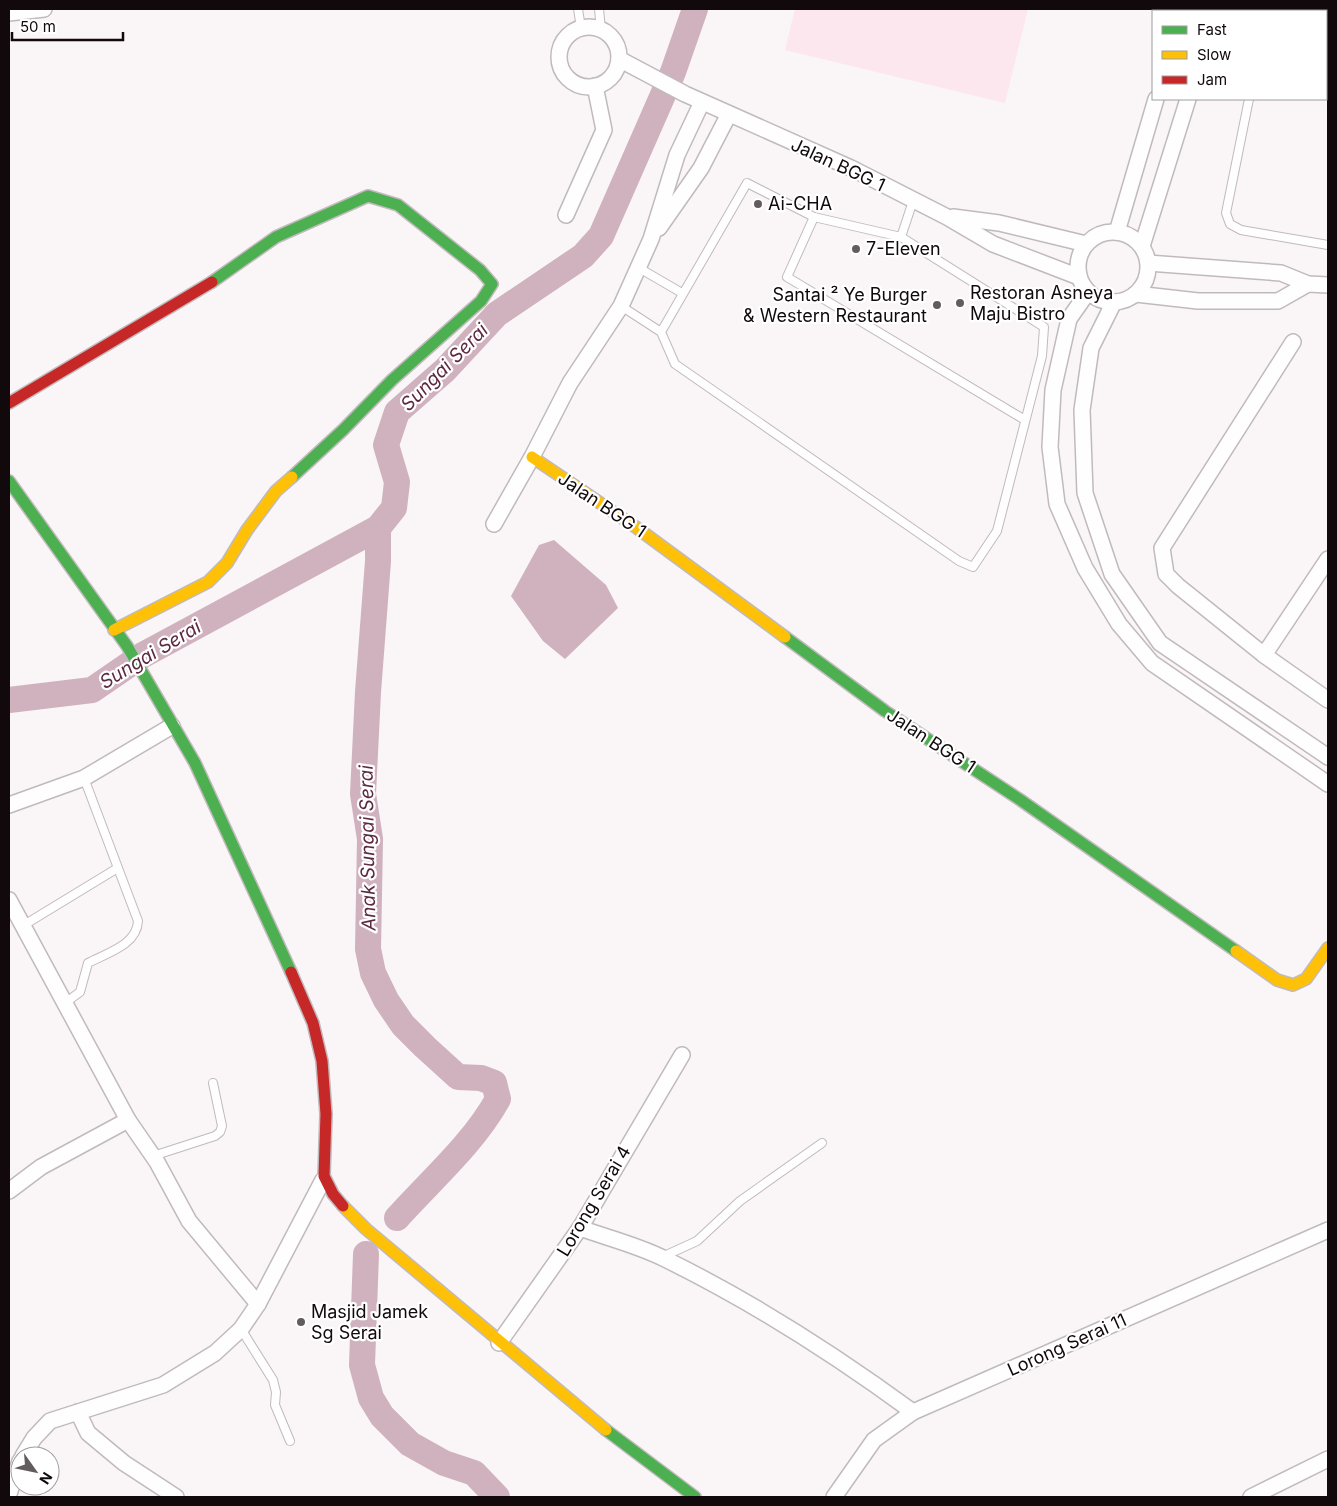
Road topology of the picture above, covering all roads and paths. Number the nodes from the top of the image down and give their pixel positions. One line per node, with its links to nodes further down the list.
1 (44, 9): 4 (street)
2 (578, 9): 5 (lane)
3 (599, 9): 6 (lane)
4 (9, 12)
5 (581, 28): 6 (street); 8 (street)
6 (601, 30): 7 (street)
7 (620, 58): 8 (street); 12 (street, Jalan BGG 1)
8 (595, 86): 15 (street)
9 (1156, 100): 18 (street)
10 (1188, 100): 23 (street)
11 (1249, 100): 22 (lane)
12 (702, 102): 13 (street, Jalan BGG 1); 20 (street)
13 (729, 114): 14 (street, Jalan BGG 1); 20 (street)
14 (913, 201): 17 (street, Jalan BGG 1); 19 (lane)
15 (566, 216)
16 (814, 217): 19 (lane); 30 (lane); 37 (lane)
17 (947, 217): 21 (street, Jalan BGG 1); 26 (street, Jalan BGG 1)
18 (1117, 232): 21 (street); 23 (street)
19 (901, 237): 37 (lane)
20 (651, 239): 25 (street)
21 (1086, 244): 26 (street)
22 (1328, 244)
23 (1142, 246): 24 (street)
24 (1148, 262): 27 (street); 31 (street)
25 (639, 268): 30 (lane); 33 (street)
26 (1079, 277): 29 (street)
27 (1308, 284): 28 (street); 31 (street)
28 (1328, 285)
29 (1088, 292): 32 (street); 48 (street)
30 (682, 293): 34 (lane)
31 (1136, 294): 32 (street)
32 (1114, 302): 46 (street)
33 (621, 306): 34 (lane); 38 (street)
34 (661, 332): 37 (lane)
35 (1293, 342): 43 (street)
36 (9, 402): 42 (street)
37 (1025, 420)
38 (532, 457): 40 (street); 53 (street, Jalan BGG 1)
39 (9, 481): 42 (street)
40 (494, 524)
41 (1328, 559): 43 (street)
42 (114, 630): 45 (street)
43 (1264, 655): 44 (street)
44 (1328, 700)
45 (172, 726): 47 (street); 60 (street)
46 (1328, 756)
47 (84, 778): 49 (street); 50 (lane)
48 (1328, 784)
49 (10, 807)
50 (116, 868): 52 (lane); 54 (lane)
51 (9, 900): 52 (street)
52 (24, 925): 54 (street)
53 (1328, 948)
54 (64, 1003): 57 (street)
55 (682, 1055): 62 (street, Lorong Serai 4)
56 (213, 1083): 59 (lane)
57 (128, 1120): 59 (street); 61 (street)
58 (822, 1143): 64 (lane)
59 (153, 1156): 65 (street)
60 (323, 1180): 65 (street); 67 (street)
61 (9, 1190)
62 (580, 1228): 64 (street); 67 (street, Lorong Serai 4)
63 (1328, 1230): 69 (street, Lorong Serai 11)
64 (662, 1257): 69 (street)
65 (258, 1304): 66 (street)
66 (241, 1330): 68 (street); 70 (lane)
67 (499, 1343): 74 (street)
68 (78, 1412): 71 (street); 73 (street)
69 (913, 1412): 75 (street, Lorong Serai 11)
70 (290, 1442)
71 (29, 1446)
72 (1328, 1459): 76 (street)
73 (176, 1497)
74 (695, 1497)
75 (834, 1497)
76 (1251, 1497)

